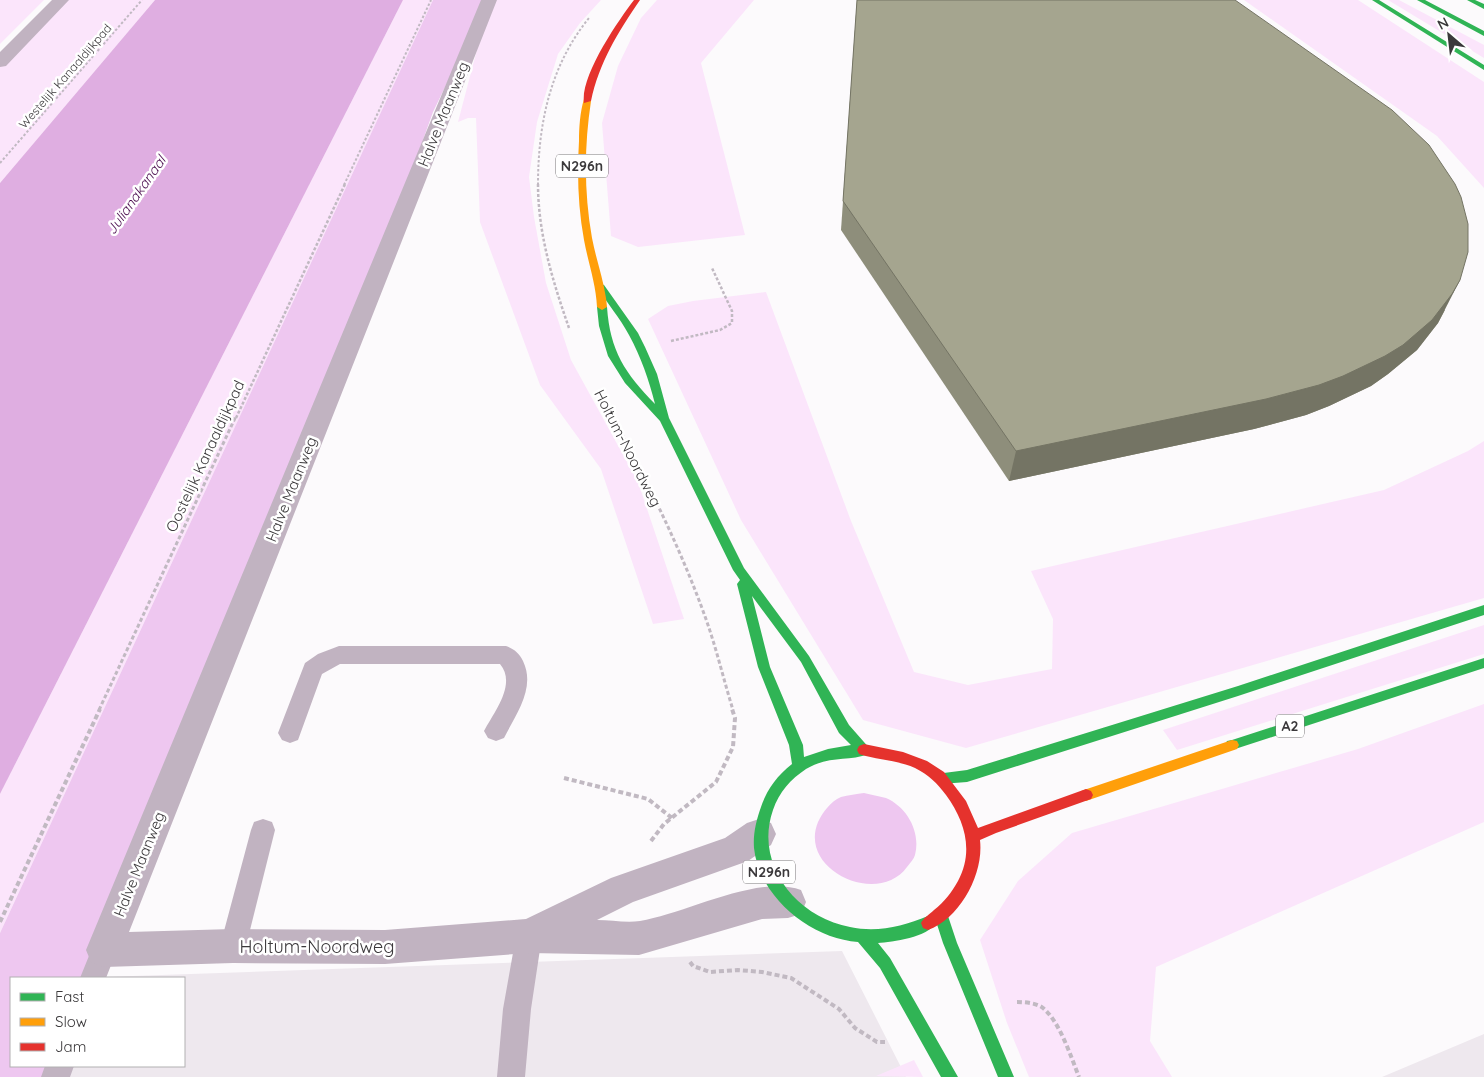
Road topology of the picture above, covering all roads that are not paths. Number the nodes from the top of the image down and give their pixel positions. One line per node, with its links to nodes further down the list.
1 (61, 0): 9 (street)
2 (489, 0): 29 (street, Halve Maanweg)
3 (637, 0): 11 (main road, Holtum-Noordweg / N296n)
4 (1375, 0): 10 (main road)
5 (1420, 0): 8 (main road)
6 (1470, 0): 7 (main road)
7 (1484, 7)
8 (1484, 34)
9 (0, 62)
10 (1484, 68)
11 (600, 287): 12 (main road, Holtum-Noordweg / N296n); 12 (main road, Holtum-Noordweg / N296n)
12 (664, 418): 13 (main road, Holtum-Noordweg / N296n)
13 (739, 570): 18 (main road, Holtum-Noordweg / N296n); 19 (main road, Holtum-Noordweg / N296n)
14 (1484, 610): 20 (main road)
15 (1484, 663): 23 (main road, A2)
16 (496, 731): 17 (lane)
17 (290, 733)
18 (864, 750): 19 (main road, N296n); 20 (main road, N296n)
19 (799, 766): 22 (main road, N296n)
20 (940, 778): 23 (main road, N296n)
21 (263, 830): 28 (lane)
22 (759, 834): 24 (main road, N296n); 26 (street, Holtum-Noordweg)
23 (973, 837): 25 (main road, N296n)
24 (788, 902): 26 (street, Holtum-Noordweg); 27 (main road, N296n)
25 (941, 914): 27 (main road, N296n); 32 (main road)
26 (529, 936): 28 (street, Holtum-Noordweg); 30 (lane)
27 (864, 938): 31 (main road)
28 (233, 946): 29 (street, Holtum-Noordweg)
29 (98, 964)
30 (511, 1077)
31 (950, 1077)
32 (1006, 1077)

